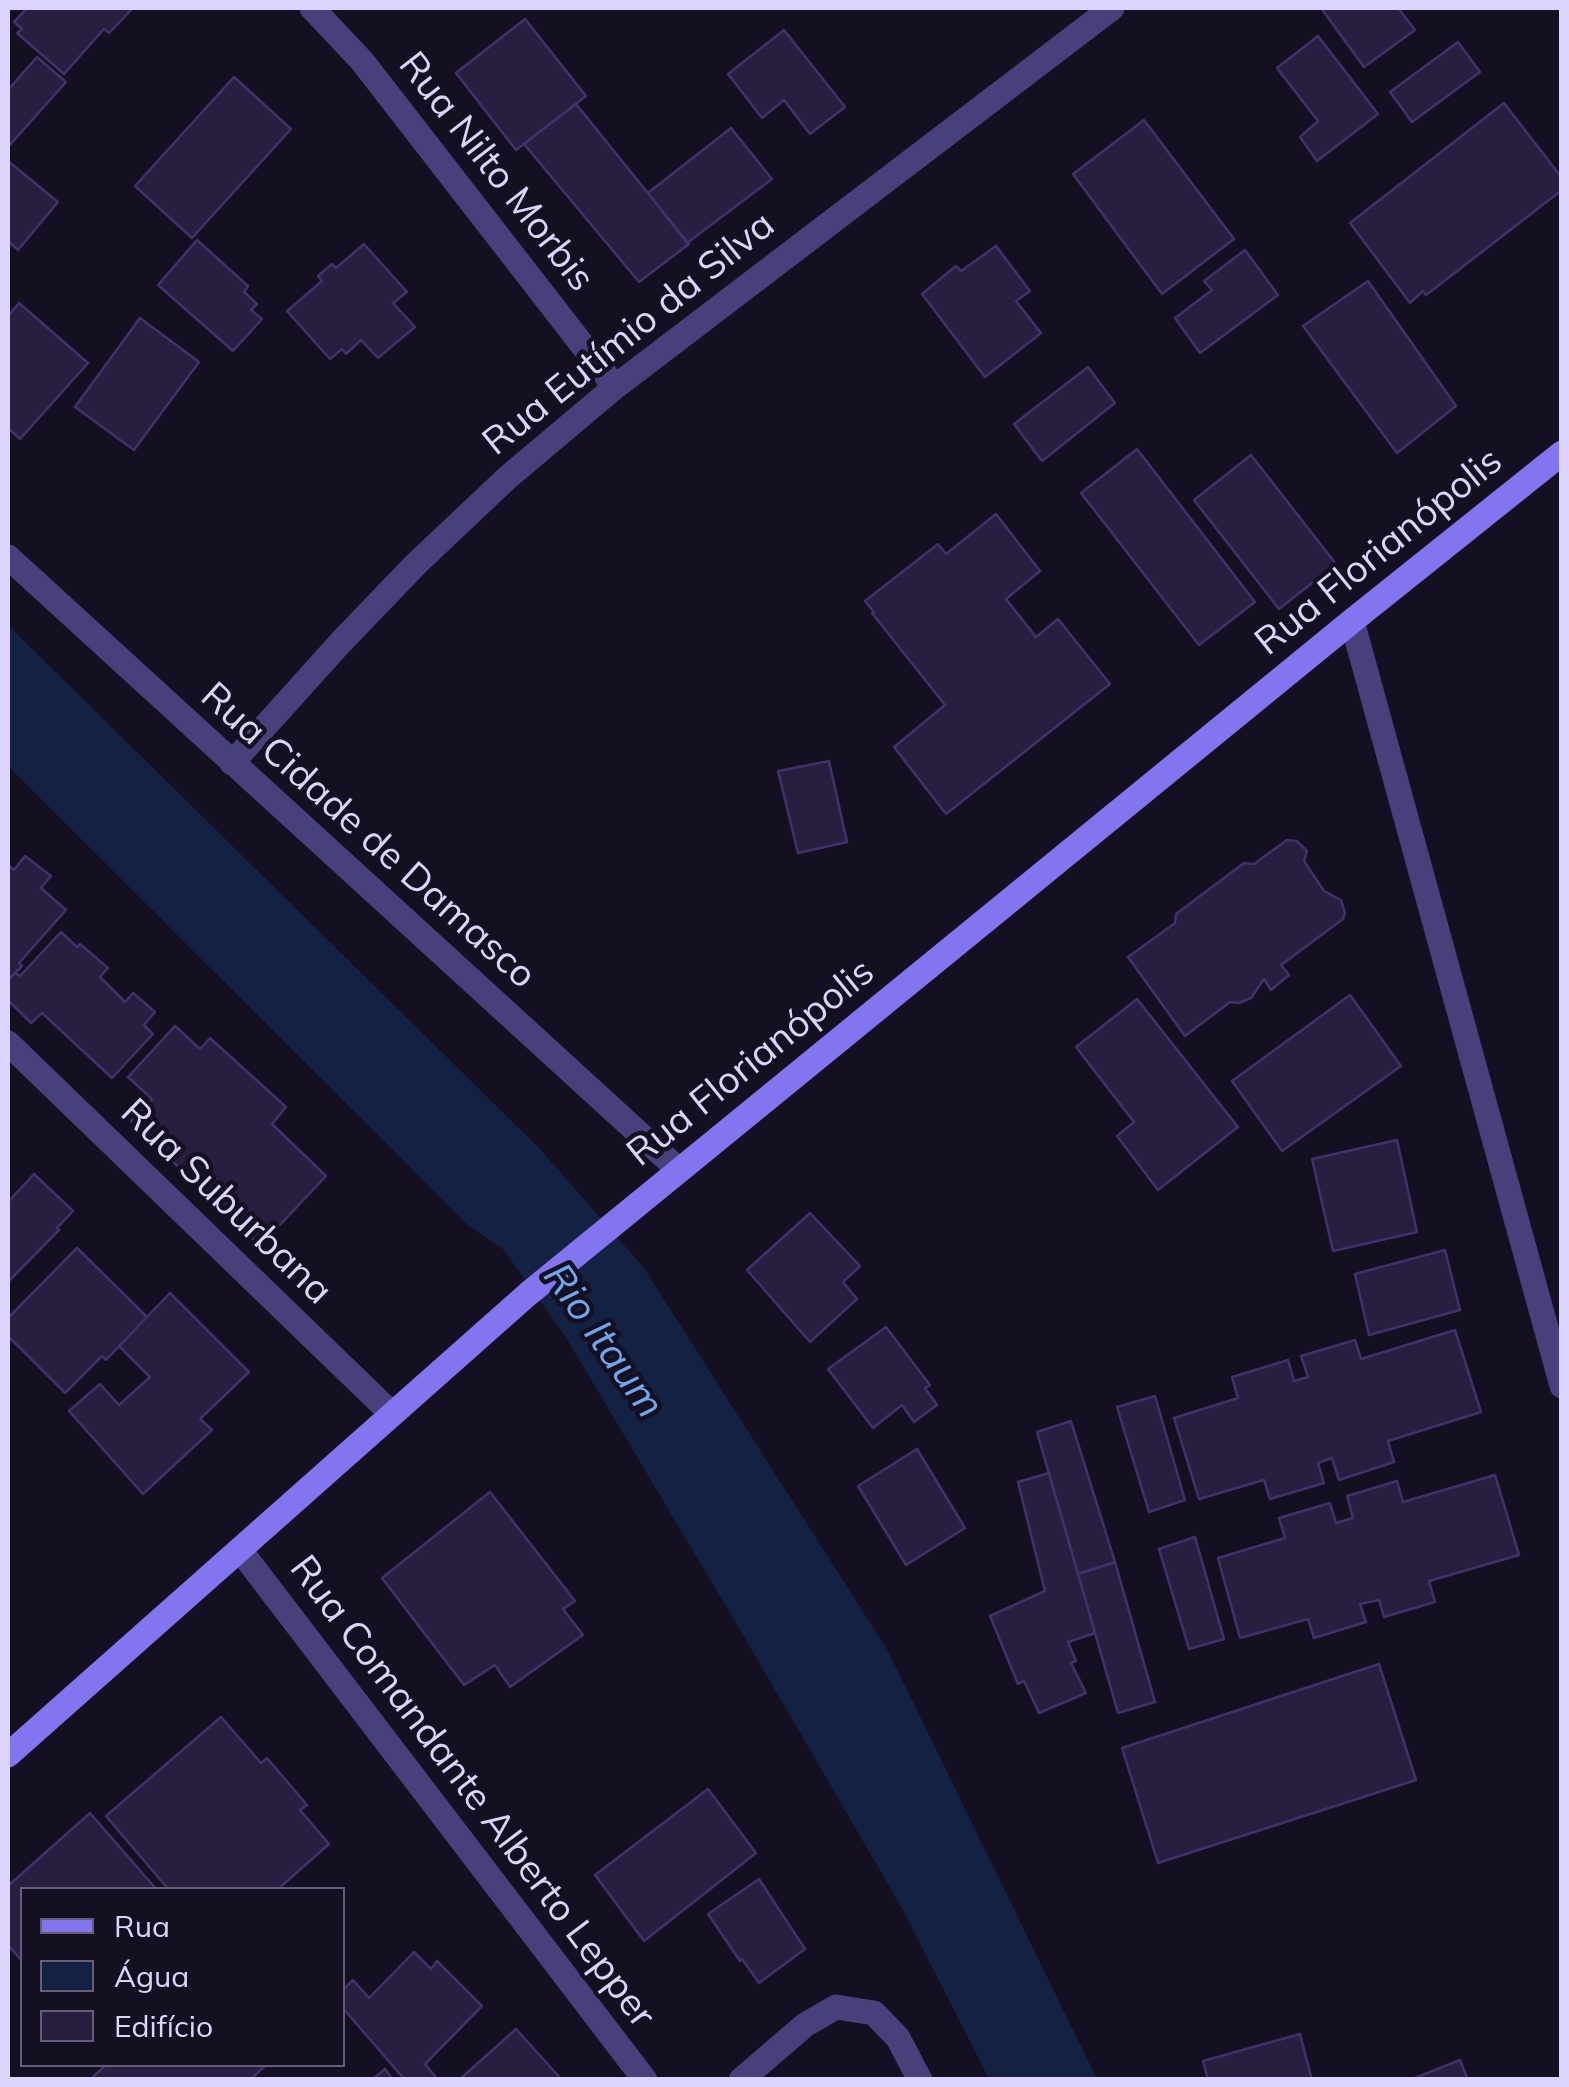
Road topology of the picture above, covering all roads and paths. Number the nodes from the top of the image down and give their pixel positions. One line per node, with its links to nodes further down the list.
1 (312, 8): 3 (street, Rua Nilto Morbis)
2 (1112, 8): 3 (street, Rua Eutímio da Silva)
3 (615, 387): 7 (street, Rua Eutímio da Silva)
4 (1562, 453): 6 (main road, Rua Florianópolis)
5 (8, 556): 7 (street, Rua Cidade de Damasco)
6 (1352, 621): 9 (main road, Rua Florianópolis); 10 (street)
7 (232, 763): 9 (street, Rua Cidade de Damasco)
8 (8, 1043): 11 (street, Rua Suburbana)
9 (678, 1170): 11 (main road, Rua Florianópolis)
10 (1562, 1386)
11 (392, 1414): 12 (main road, Rua Florianópolis)
12 (240, 1550): 13 (main road, Rua Florianópolis); 14 (street, Rua Comandante Alberto Lepper)
13 (8, 1755)
14 (645, 2080)
15 (741, 2080): 16 (street)
16 (920, 2080)

